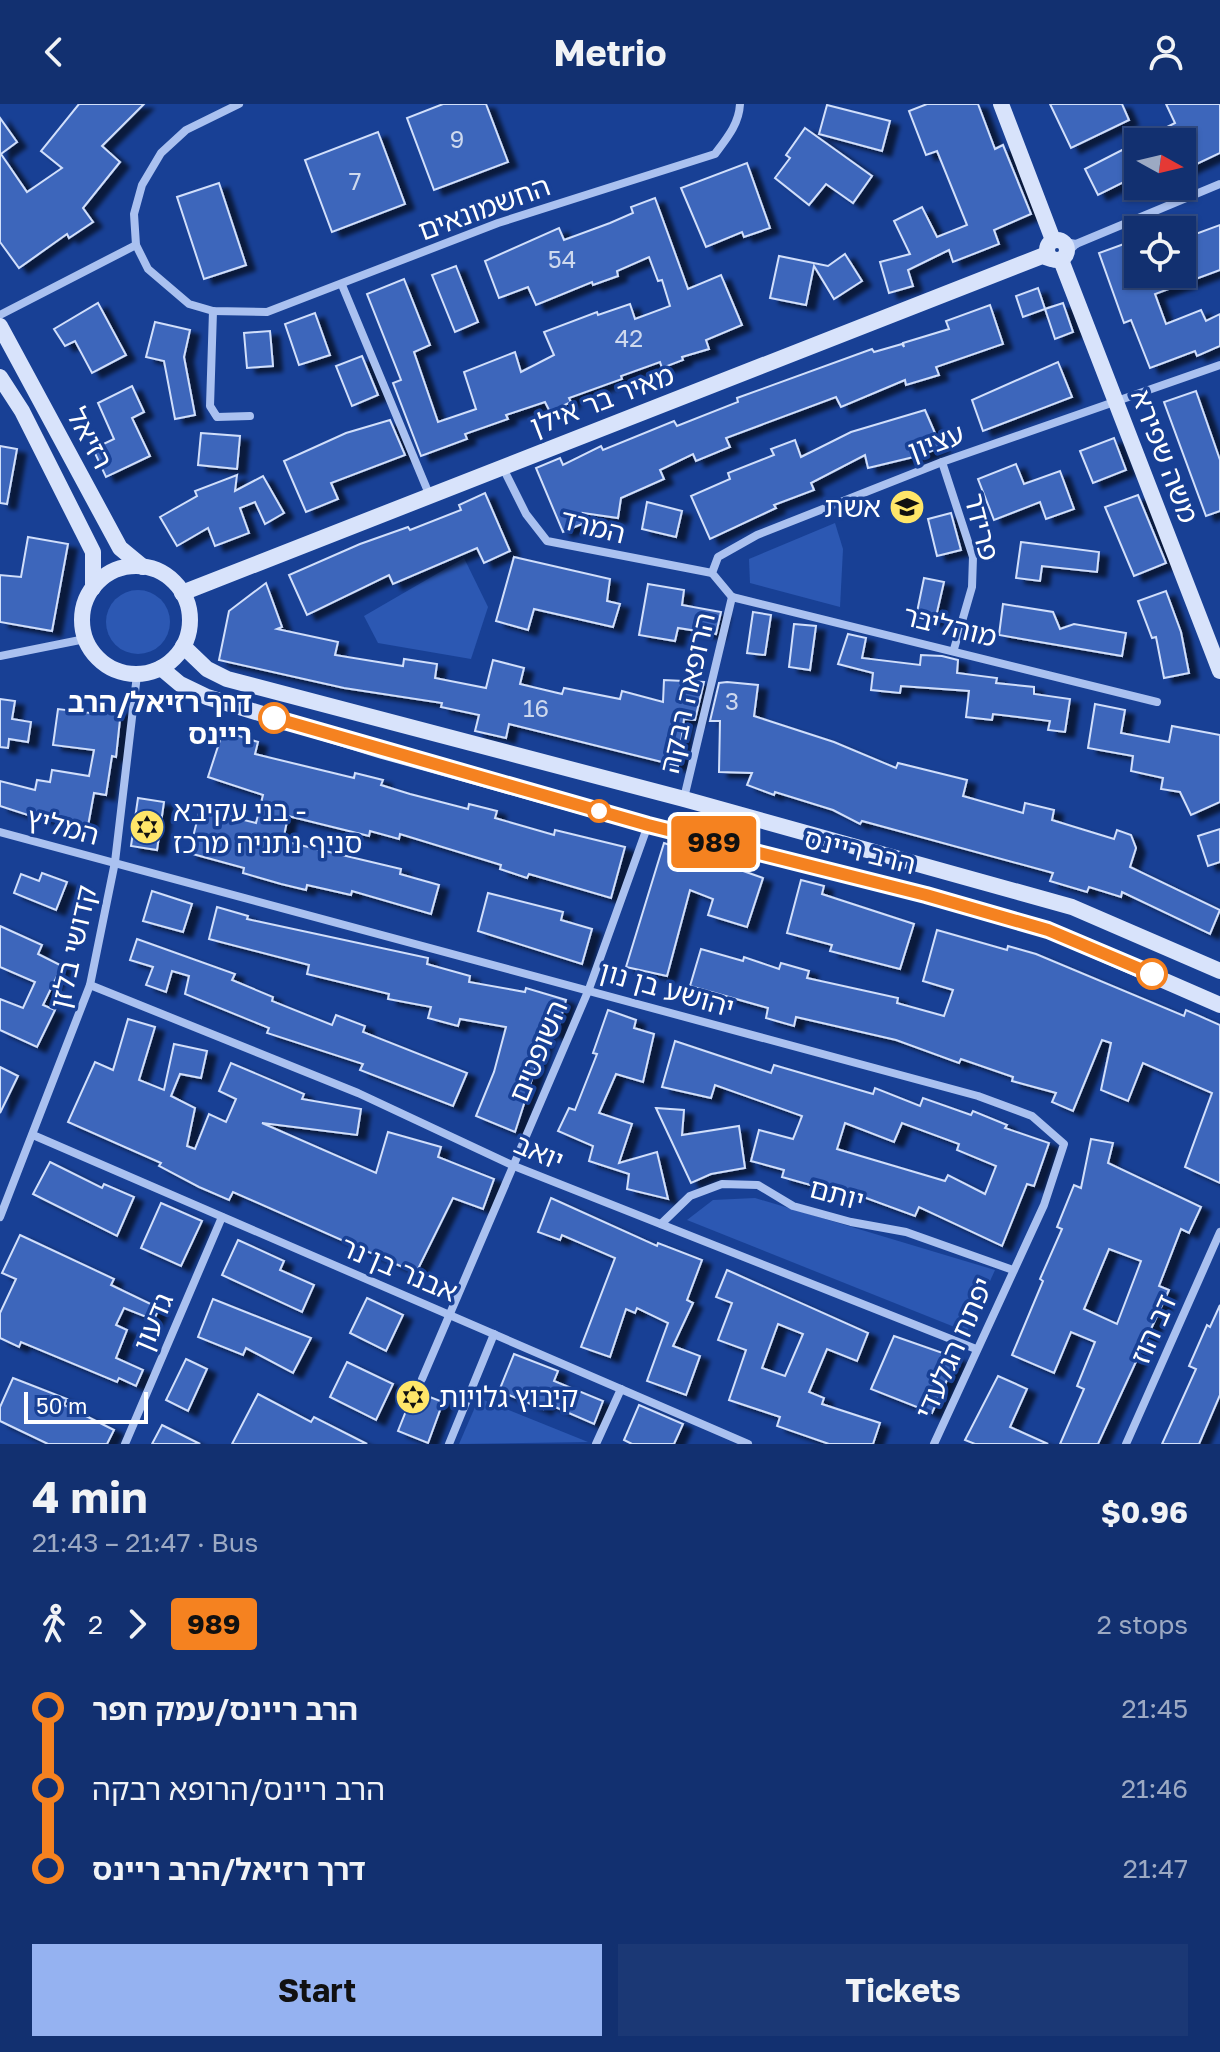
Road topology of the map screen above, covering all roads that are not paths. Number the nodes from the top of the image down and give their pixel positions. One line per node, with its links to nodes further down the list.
1 (239, 104): 5 (street)
2 (740, 104): 7 (street, החשמונאים)
3 (1001, 104): 6 (main road, משה שפירא)
4 (1220, 184): 6 (street, מאיר בר אילן)
5 (136, 245): 8 (street, החשמונאים); 9 (street)
6 (1058, 250): 13 (main road, משה שפירא); 16 (main road, מאיר בר אילן)
7 (342, 285): 8 (street, החשמונאים); 17 (street)
8 (213, 311): 14 (street)
9 (0, 315)
10 (0, 326): 18 (main road, רזיאל)
11 (1220, 365): 13 (street, עציון)
12 (0, 377): 20 (main road, רזיאל)
13 (1116, 401): 15 (street, עציון); 28 (main road, משה שפירא)
14 (250, 416)
15 (942, 462): 19 (street, עציון); 25 (street, פרידר)
16 (503, 467): 17 (main road, מאיר בר אילן); 19 (street, המרד)
17 (429, 494): 21 (main road, מאיר בר אילן)
18 (143, 567): 20 (main road); 21 (main road)
19 (712, 573): 22 (street)
20 (93, 588): 23 (main road)
21 (182, 593): 24 (main road)
22 (732, 597): 25 (street, מוהליבר); 31 (street, הרופאה רבקה)
23 (85, 639): 26 (street); 29 (main road)
24 (183, 646): 27 (main road); 31 (main road, הרב ריינס)
25 (954, 649): 30 (street, מוהליבר)
26 (0, 656)
27 (161, 668): 29 (main road); 32 (main road, הרב ריינס)
28 (1220, 671)
29 (137, 675): 34 (street, קדושי בלזן)
30 (1157, 702)
31 (684, 799): 35 (main road, הרב ריינס)
32 (648, 825): 37 (street, השופטים); 38 (main road, הרב ריינס)
33 (0, 832): 34 (street, המליץ)
34 (115, 862): 36 (street, קדושי בלזן); 37 (street, יהושע בן נון)
35 (1220, 971)
36 (90, 985): 39 (street, קדושי בלזן); 40 (street, יואב)
37 (589, 989): 40 (street, השופטים); 45 (street, יהושע בן נון)
38 (1220, 1005)
39 (33, 1135): 41 (street, קדושי בלזן); 42 (street, אבנר בן נר)
40 (514, 1166): 43 (street, יואב); 46 (street, השופטים)
41 (0, 1217)
42 (222, 1217): 46 (street, אבנר בן נר); 51 (street, גדעון)
43 (661, 1224): 45 (street, יותם); 48 (street, יואב)
44 (1220, 1232): 56 (street, דב הוז)
45 (1013, 1270): 48 (street, יפתח הגלעדי)
46 (448, 1314): 47 (street, אבנר בן נר); 49 (street, השופטים)
47 (494, 1334): 50 (street, אבנר בן נר); 52 (street)
48 (976, 1349): 55 (street, יפתח הגלעדי)
49 (422, 1379)
50 (621, 1389): 53 (street); 54 (street, אבנר בן נר)
51 (125, 1444)
52 (449, 1444)
53 (596, 1444)
54 (748, 1444)
55 (934, 1444)
56 (1126, 1444)

